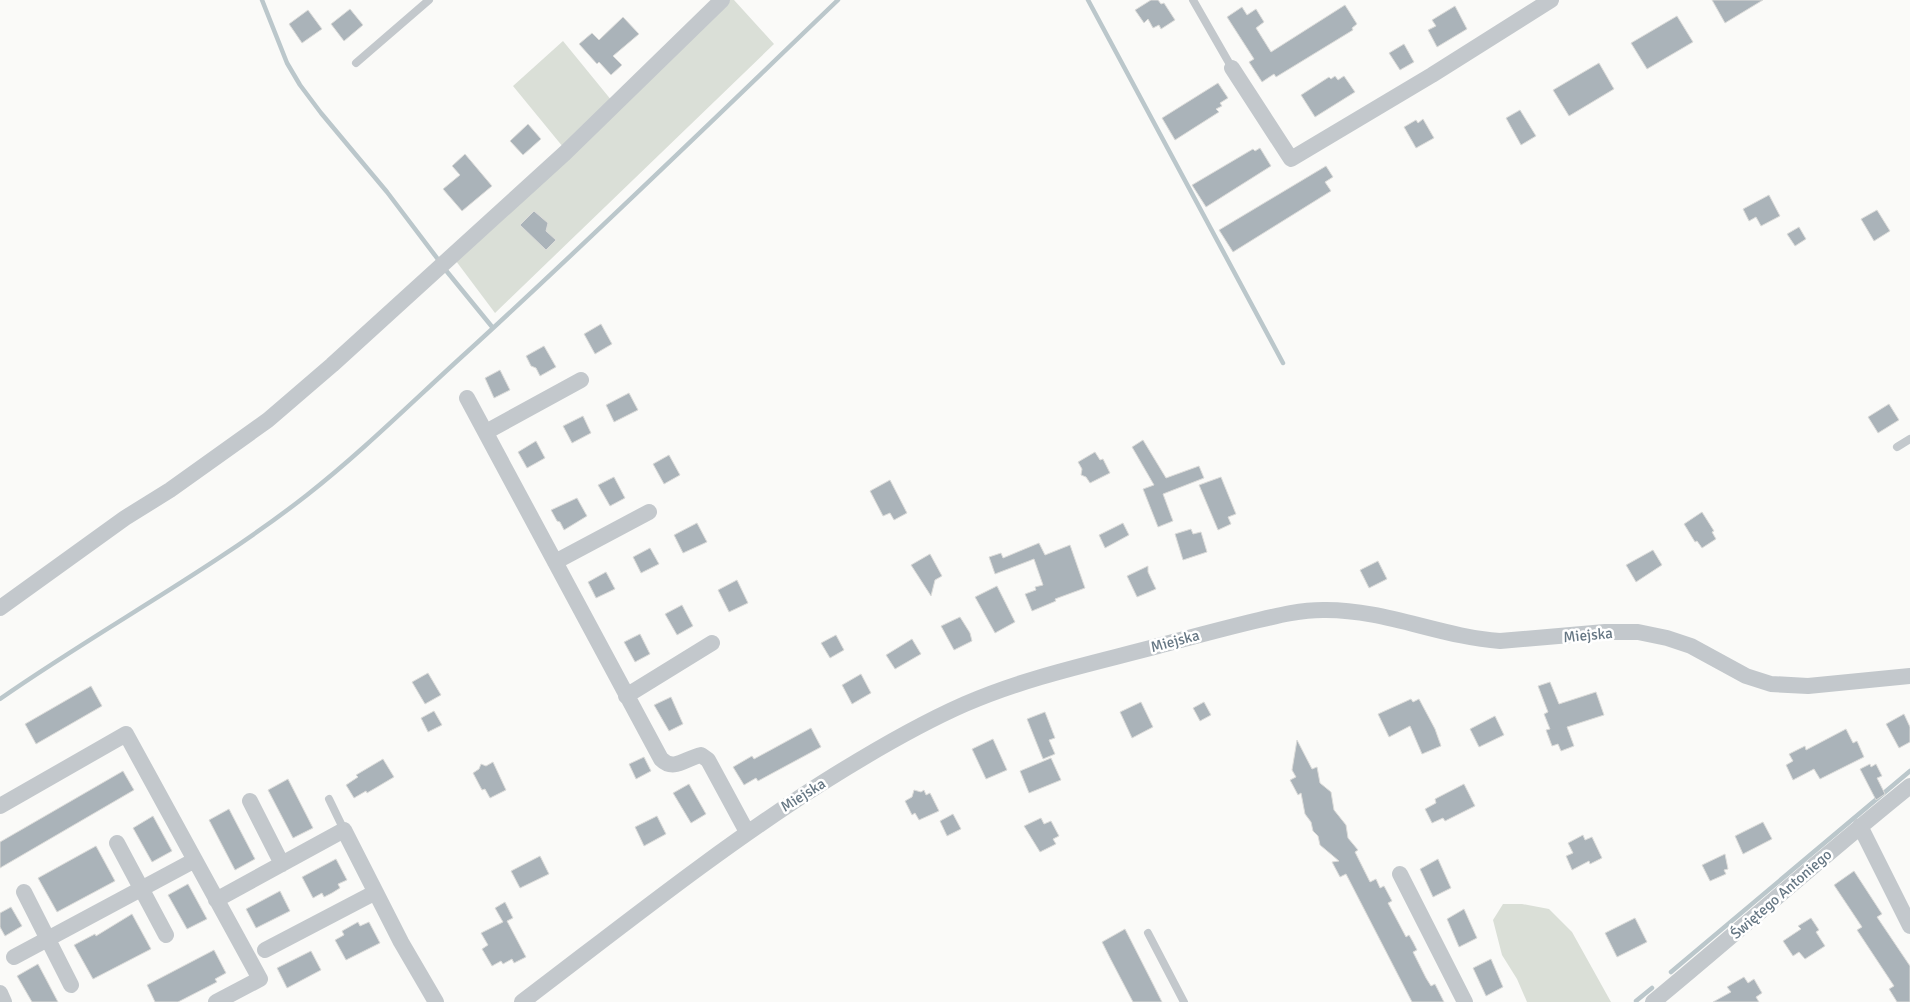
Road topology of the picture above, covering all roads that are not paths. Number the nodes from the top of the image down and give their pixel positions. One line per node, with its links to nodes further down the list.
1 (429, 0): 5 (lane)
2 (722, 0): 14 (street)
3 (1193, 0): 6 (lane)
4 (1551, 0): 6 (street)
5 (356, 63)
6 (1232, 68)
7 (581, 380): 9 (street)
8 (467, 398): 9 (street)
9 (486, 432): 13 (street)
10 (1910, 439): 11 (lane)
11 (1896, 447)
12 (649, 512): 13 (street)
13 (555, 562): 17 (street)
14 (0, 608)
15 (712, 643): 17 (street)
16 (1910, 676): 24 (street, Miejska)
17 (626, 696): 24 (street)
18 (1910, 786): 22 (street, Świętego Antoniego)
19 (329, 799): 23 (lane)
20 (250, 801): 27 (street)
21 (0, 806): 26 (street)
22 (1860, 826): 33 (street); 47 (street, Świętego Antoniego)
23 (344, 830): 27 (street); 31 (street)
24 (747, 832): 44 (street, Miejska)
25 (117, 843): 29 (street)
26 (195, 860): 29 (street); 32 (street)
27 (282, 864): 32 (street)
28 (1400, 874): 46 (street)
29 (141, 888): 35 (street); 36 (street)
30 (24, 892): 36 (street)
31 (374, 893): 37 (street); 43 (street)
32 (216, 900): 42 (street)
33 (1910, 926)
34 (1148, 933): 45 (lane)
35 (166, 935)
36 (47, 939): 38 (street); 39 (street)
37 (265, 950)
38 (14, 957)
39 (71, 985)
40 (0, 993): 41 (street)
41 (4, 1002)
42 (216, 1002)
43 (436, 1002)
44 (522, 1002)
45 (1184, 1002)
46 (1465, 1002)
47 (1652, 1002)

